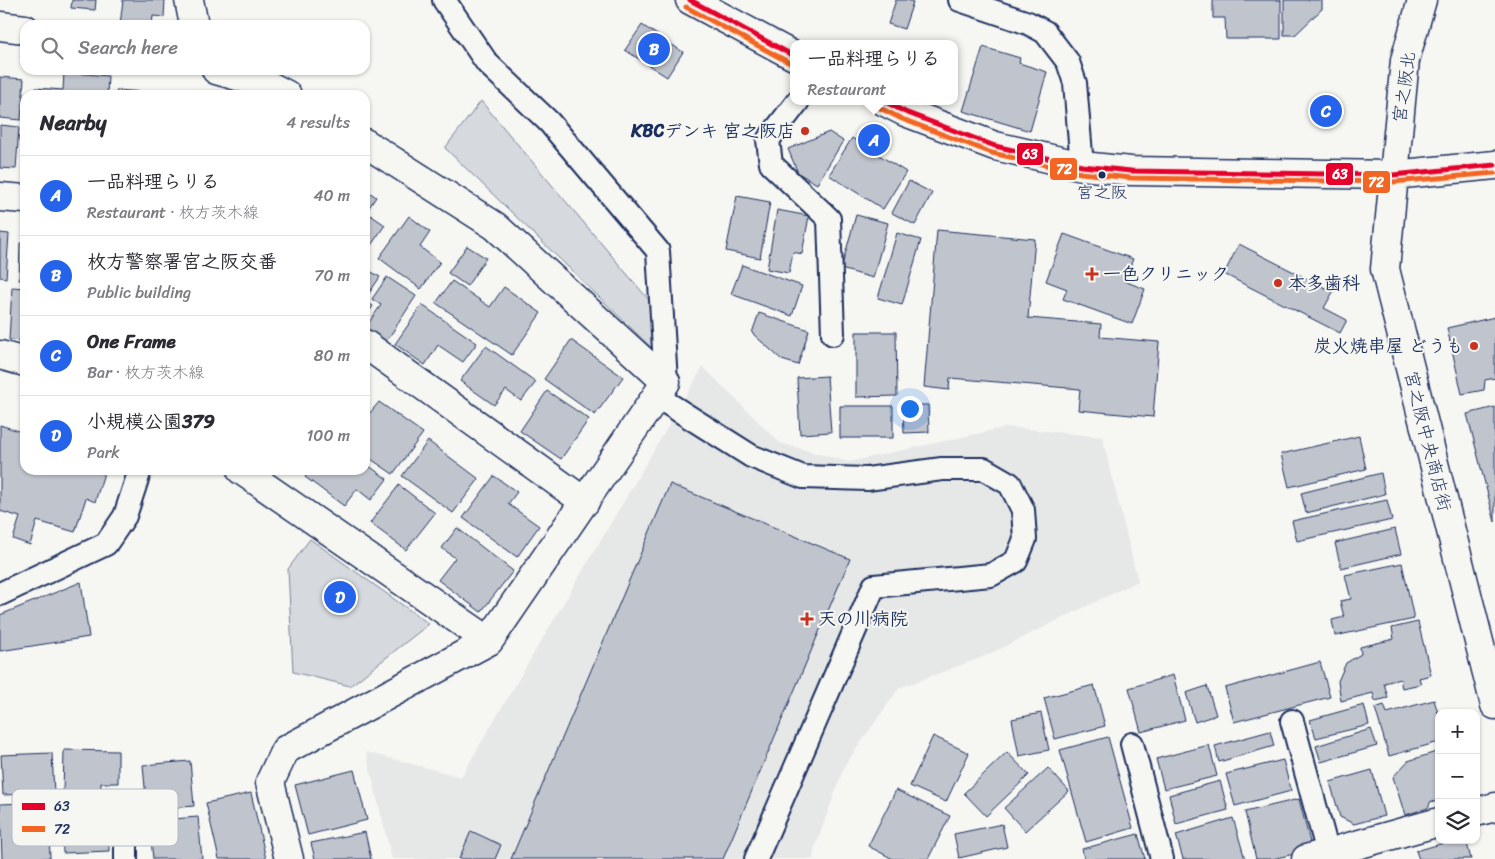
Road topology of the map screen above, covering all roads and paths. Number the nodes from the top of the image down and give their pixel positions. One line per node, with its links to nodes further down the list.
1 (188, 0): 6 (street)
2 (444, 0): 24 (lane)
3 (960, 0): 16 (lane)
4 (1422, 0): 17 (street, 宮之阪北)
5 (693, 1): 9 (street)
6 (193, 20)
7 (0, 26): 8 (street)
8 (20, 28)
9 (790, 54)
10 (234, 75): 11 (street)
11 (277, 90)
12 (795, 105): 20 (lane)
13 (891, 105): 16 (street)
14 (370, 146): 24 (street)
15 (1495, 165): 17 (street)
16 (1082, 166): 17 (street)
17 (1393, 175): 30 (street, 宮之阪中央商店街)
18 (0, 197): 19 (street)
19 (20, 199)
20 (833, 334)
21 (370, 348): 27 (street)
22 (0, 355): 23 (street)
23 (20, 361)
24 (661, 389): 27 (street); 40 (lane)
25 (138, 475): 28 (lane)
26 (248, 475): 29 (street)
27 (585, 502): 29 (street)
28 (0, 594)
29 (489, 641): 39 (street)
30 (1495, 706)
31 (1292, 721): 37 (lane)
32 (1132, 744): 41 (lane)
33 (1495, 807): 34 (street)
34 (1480, 811)
35 (1435, 823): 37 (street)
36 (126, 846): 38 (lane)
37 (1317, 856)
38 (126, 859)
39 (289, 859)
40 (756, 859)
41 (1162, 859)

